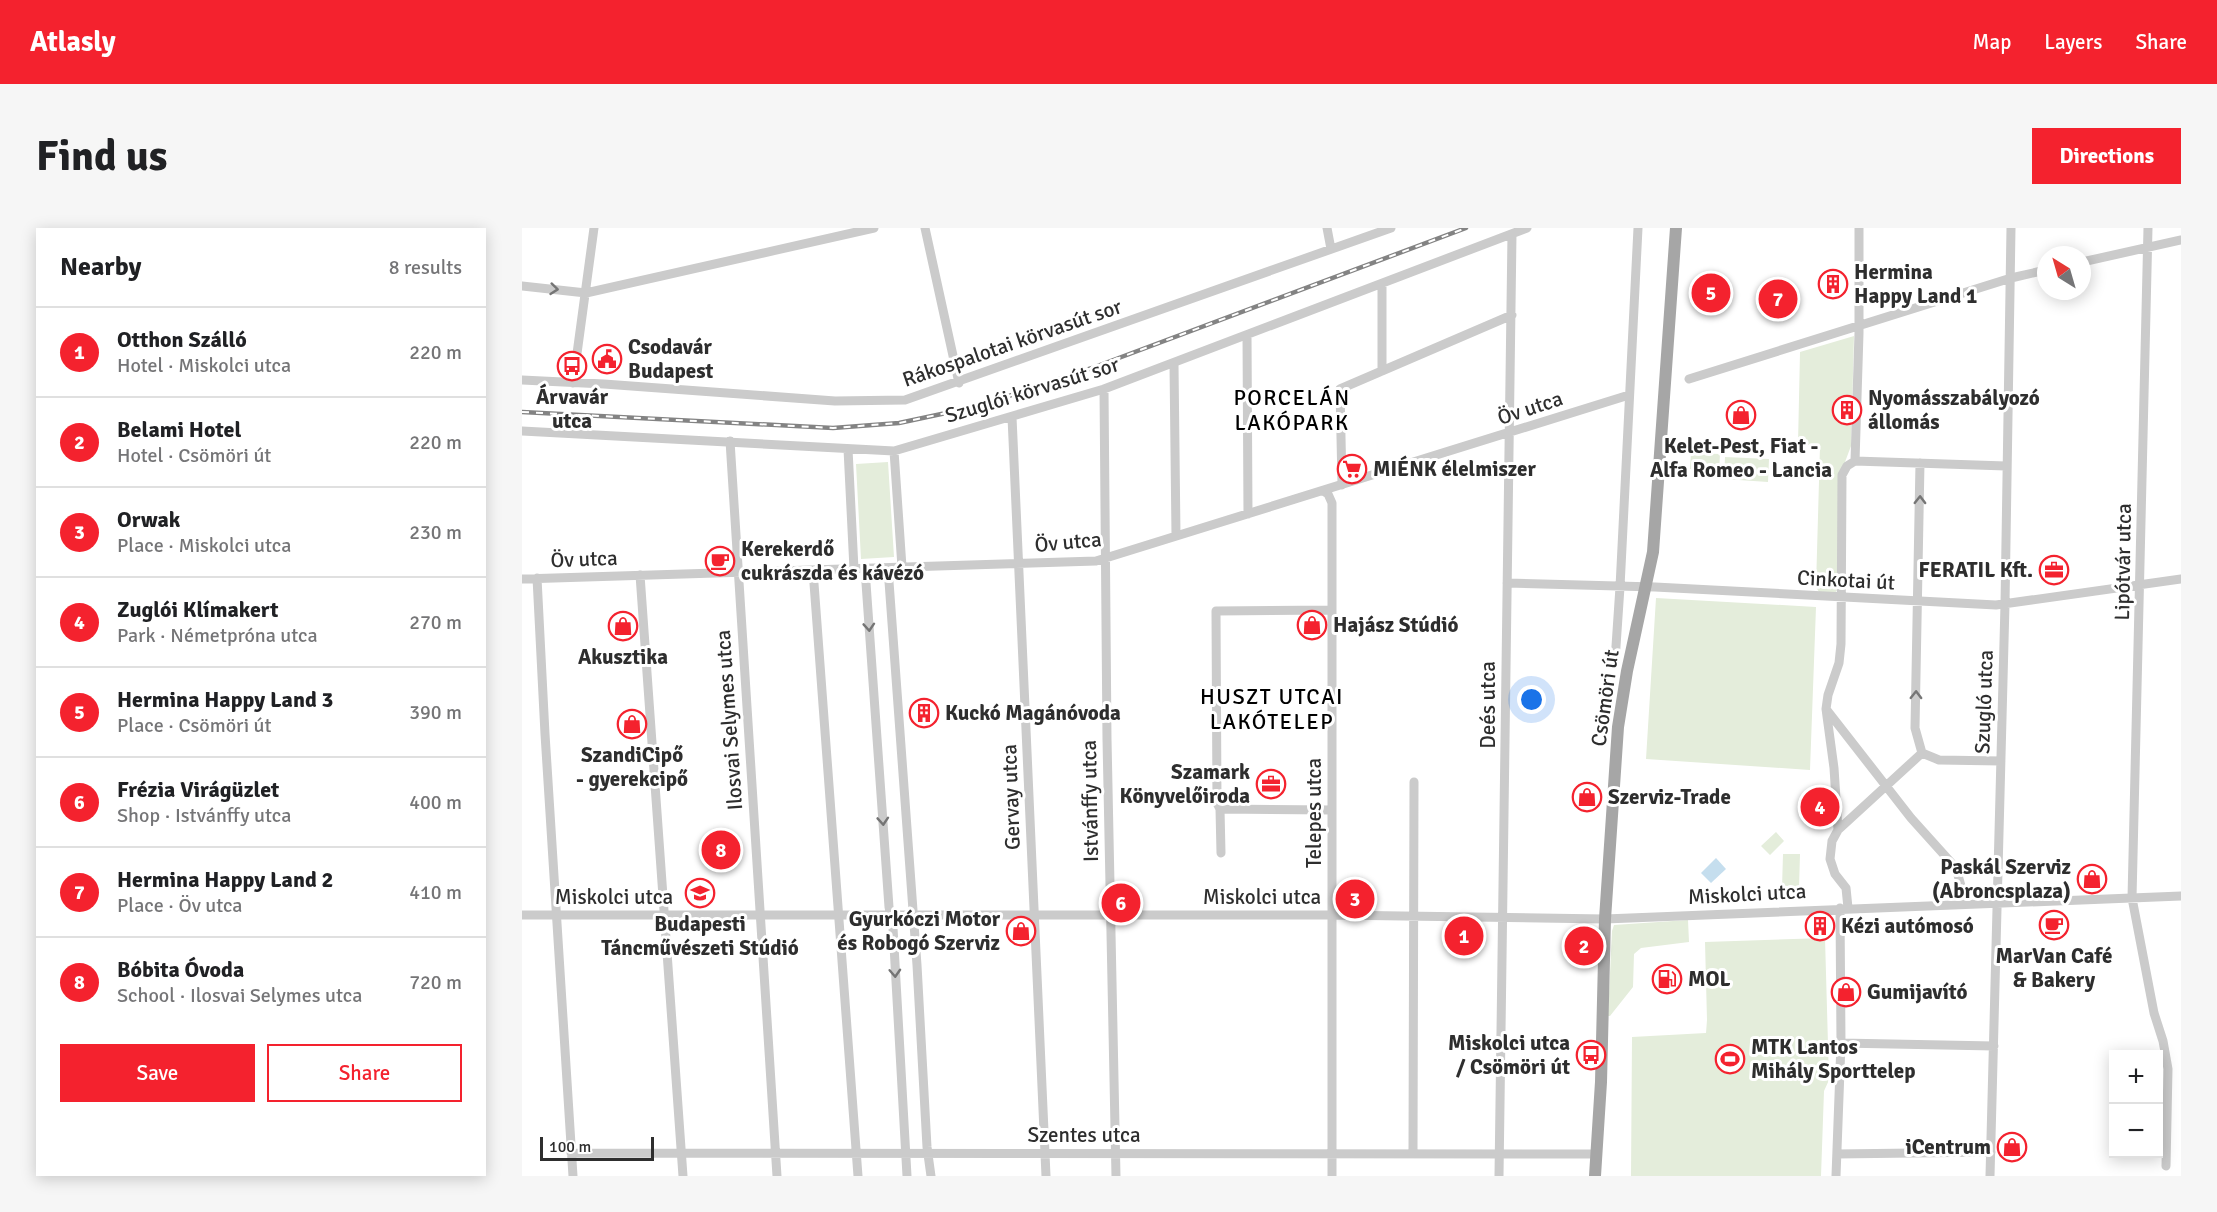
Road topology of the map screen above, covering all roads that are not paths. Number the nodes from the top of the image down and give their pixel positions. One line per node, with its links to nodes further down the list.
1 (594, 228): 21 (street)
2 (874, 228): 21 (street)
3 (925, 228): 30 (street)
4 (1327, 228): 15 (street)
5 (1391, 228): 15 (street, Rákospalotai körvasút sor)
6 (1527, 228): 12 (street, Szuglói körvasút sor)
7 (1638, 228): 32 (street, Csömöri út)
8 (1676, 228): 61 (main road, Csömöri út)
9 (1859, 228): 23 (street)
10 (2011, 228): 18 (street, Szugló utca)
11 (2148, 228): 14 (street, Lipótvár utca)
12 (1512, 234): 19 (street, Szuglói körvasút sor); 22 (street, Deés utca)
13 (2181, 240): 14 (street)
14 (2147, 247): 16 (street); 59 (street, Lipótvár utca)
15 (1331, 249): 30 (street, Rákospalotai körvasút sor)
16 (2091, 260)
17 (2037, 272): 18 (street)
18 (2011, 278): 23 (street); 41 (street, Szugló utca)
19 (1382, 284): 24 (street, Szuglói körvasút sor); 26 (street)
20 (522, 286): 21 (street, one-way to 21)
21 (586, 293): 29 (street)
22 (1512, 315): 26 (street); 35 (street, Deés utca)
23 (1858, 326): 27 (street); 39 (street)
24 (1247, 335): 25 (street, Szuglói körvasút sor); 44 (street)
25 (1174, 364): 31 (street, Szuglói körvasút sor); 45 (street)
26 (1382, 371): 42 (street)
27 (1689, 379)
28 (522, 380): 29 (street, Rákospalotai körvasút sor)
29 (573, 383): 30 (street, Rákospalotai körvasút sor)
30 (959, 383)
31 (1104, 389): 33 (street, Szuglói körvasút sor); 46 (street, Istvánffy utca)
32 (1629, 395): 35 (street, Öv utca); 60 (street, Csömöri út)
33 (1012, 417): 38 (street, Szuglói körvasút sor); 47 (street, Gervay utca)
34 (522, 431): 36 (street, Szuglói körvasút sor)
35 (1511, 433): 42 (street, Öv utca); 58 (street, Deés utca)
36 (730, 441): 37 (street, Szuglói körvasút sor); 53 (street, Ilosvai Selymes utca)
37 (848, 449): 38 (street, Szuglói körvasút sor); 51 (street)
38 (894, 451): 48 (street)
39 (1855, 461): 40 (street); 62 (street)
40 (1920, 463): 41 (street); 63 (street, one-way to 40)
41 (2006, 466): 64 (street, Szugló utca)
42 (1342, 485): 43 (street, Öv utca)
43 (1323, 491): 44 (street, Öv utca); 65 (street, Telepes utca)
44 (1248, 514): 45 (street, Öv utca)
45 (1176, 536): 46 (street, Öv utca)
46 (1106, 559): 47 (street, Öv utca); 82 (street, Istvánffy utca)
47 (1020, 564): 48 (street, Öv utca); 88 (street, Gervay utca)
48 (902, 567): 50 (street, Öv utca)
49 (865, 568): 50 (street, Öv utca); 51 (street, Öv utca); 81 (street, one-way to 81)
50 (888, 568): 90 (street)
51 (854, 569): 52 (street, Öv utca)
52 (813, 570): 53 (street, Öv utca); 87 (street)
53 (738, 572): 54 (street, Öv utca); 86 (street, Ilosvai Selymes utca)
54 (640, 575): 56 (street, Öv utca); 85 (street)
55 (522, 579): 56 (street, Öv utca)
56 (537, 579): 84 (street)
57 (2181, 579): 59 (street, Cinkotai út)
58 (1507, 583): 60 (street, Cinkotai út); 92 (street, Deés utca)
59 (2140, 585): 64 (street, Cinkotai út); 77 (street, Lipótvár utca)
60 (1620, 587): 61 (street, Cinkotai út); 66 (street, Csömöri út)
61 (1645, 588): 62 (street, Cinkotai út); 93 (main road, Csömöri út)
62 (1841, 597): 63 (street, Cinkotai út); 67 (street)
63 (1919, 601): 64 (street, Cinkotai út); 68 (street, one-way to 63)
64 (2005, 604): 69 (street, Szugló utca)
65 (1332, 610): 72 (street); 73 (street, Telepes utca)
66 (1615, 661)
67 (1826, 710): 71 (street); 74 (street)
68 (1922, 753): 69 (street); 71 (street)
69 (2001, 761): 78 (street, Szugló utca)
70 (1414, 782): 91 (street)
71 (1887, 786): 74 (street); 79 (street)
72 (1220, 809): 73 (street); 75 (street)
73 (1332, 810): 89 (street, Telepes utca)
74 (1838, 830): 80 (street)
75 (1221, 853)
76 (2181, 896): 77 (street, Miskolci utca)
77 (2132, 897): 78 (street, Miskolci utca); 110 (street, Lipótvár utca)
78 (1998, 903): 79 (street, Miskolci utca); 95 (street, Szugló utca)
79 (1966, 904): 80 (street, Miskolci utca)
80 (1844, 908): 93 (street, Miskolci utca); 94 (street)
81 (890, 914): 87 (street, Miskolci utca); 90 (street, Miskolci utca); 100 (street, one-way to 100)
82 (1111, 914): 88 (street, Miskolci utca); 89 (street, Miskolci utca); 103 (street, Istvánffy utca)
83 (522, 915): 84 (street, Miskolci utca)
84 (556, 915): 85 (street, Miskolci utca); 98 (street)
85 (663, 915): 86 (street, Miskolci utca); 96 (street)
86 (759, 915): 87 (street, Miskolci utca); 106 (street, Ilosvai Selymes utca)
87 (838, 915): 99 (street)
88 (1034, 915): 90 (street, Miskolci utca); 102 (street, Gervay utca)
89 (1333, 915): 91 (street, Miskolci utca); 104 (street, Telepes utca)
90 (913, 916): 101 (street)
91 (1414, 916): 92 (street, Miskolci utca); 105 (street)
92 (1504, 917): 93 (street, Miskolci utca); 107 (street, Deés utca)
93 (1605, 919): 108 (main road, Csömöri út)
94 (1841, 1043): 95 (street); 109 (street)
95 (1994, 1046): 97 (street, Szugló utca)
96 (681, 1152): 98 (street, Szentes utca); 106 (street, Szentes utca); 112 (street)
97 (1991, 1152): 109 (street); 123 (street, Szugló utca)
98 (571, 1153): 111 (street)
99 (856, 1153): 100 (street, Szentes utca); 106 (street, Szentes utca); 114 (street)
100 (905, 1153): 101 (street, Szentes utca); 115 (street)
101 (929, 1153): 102 (street, Szentes utca); 116 (street)
102 (1044, 1153): 103 (street, Szentes utca); 117 (street, Gervay utca)
103 (1115, 1153): 104 (street, Szentes utca); 118 (street, Istvánffy utca)
104 (1332, 1153): 105 (street, Szentes utca); 119 (street, Telepes utca)
105 (1413, 1153): 107 (street, Szentes utca)
106 (775, 1154): 113 (street, Ilosvai Selymes utca)
107 (1500, 1154): 108 (street, Szentes utca); 120 (street, Deés utca)
108 (1597, 1154): 121 (main road, Csömöri út)
109 (1837, 1154): 122 (street)
110 (2166, 1166)
111 (573, 1176)
112 (683, 1176)
113 (777, 1176)
114 (858, 1176)
115 (907, 1176)
116 (931, 1176)
117 (1046, 1176)
118 (1116, 1176)
119 (1332, 1176)
120 (1499, 1176)
121 (1595, 1176)
122 (1836, 1176)
123 (1990, 1176)

